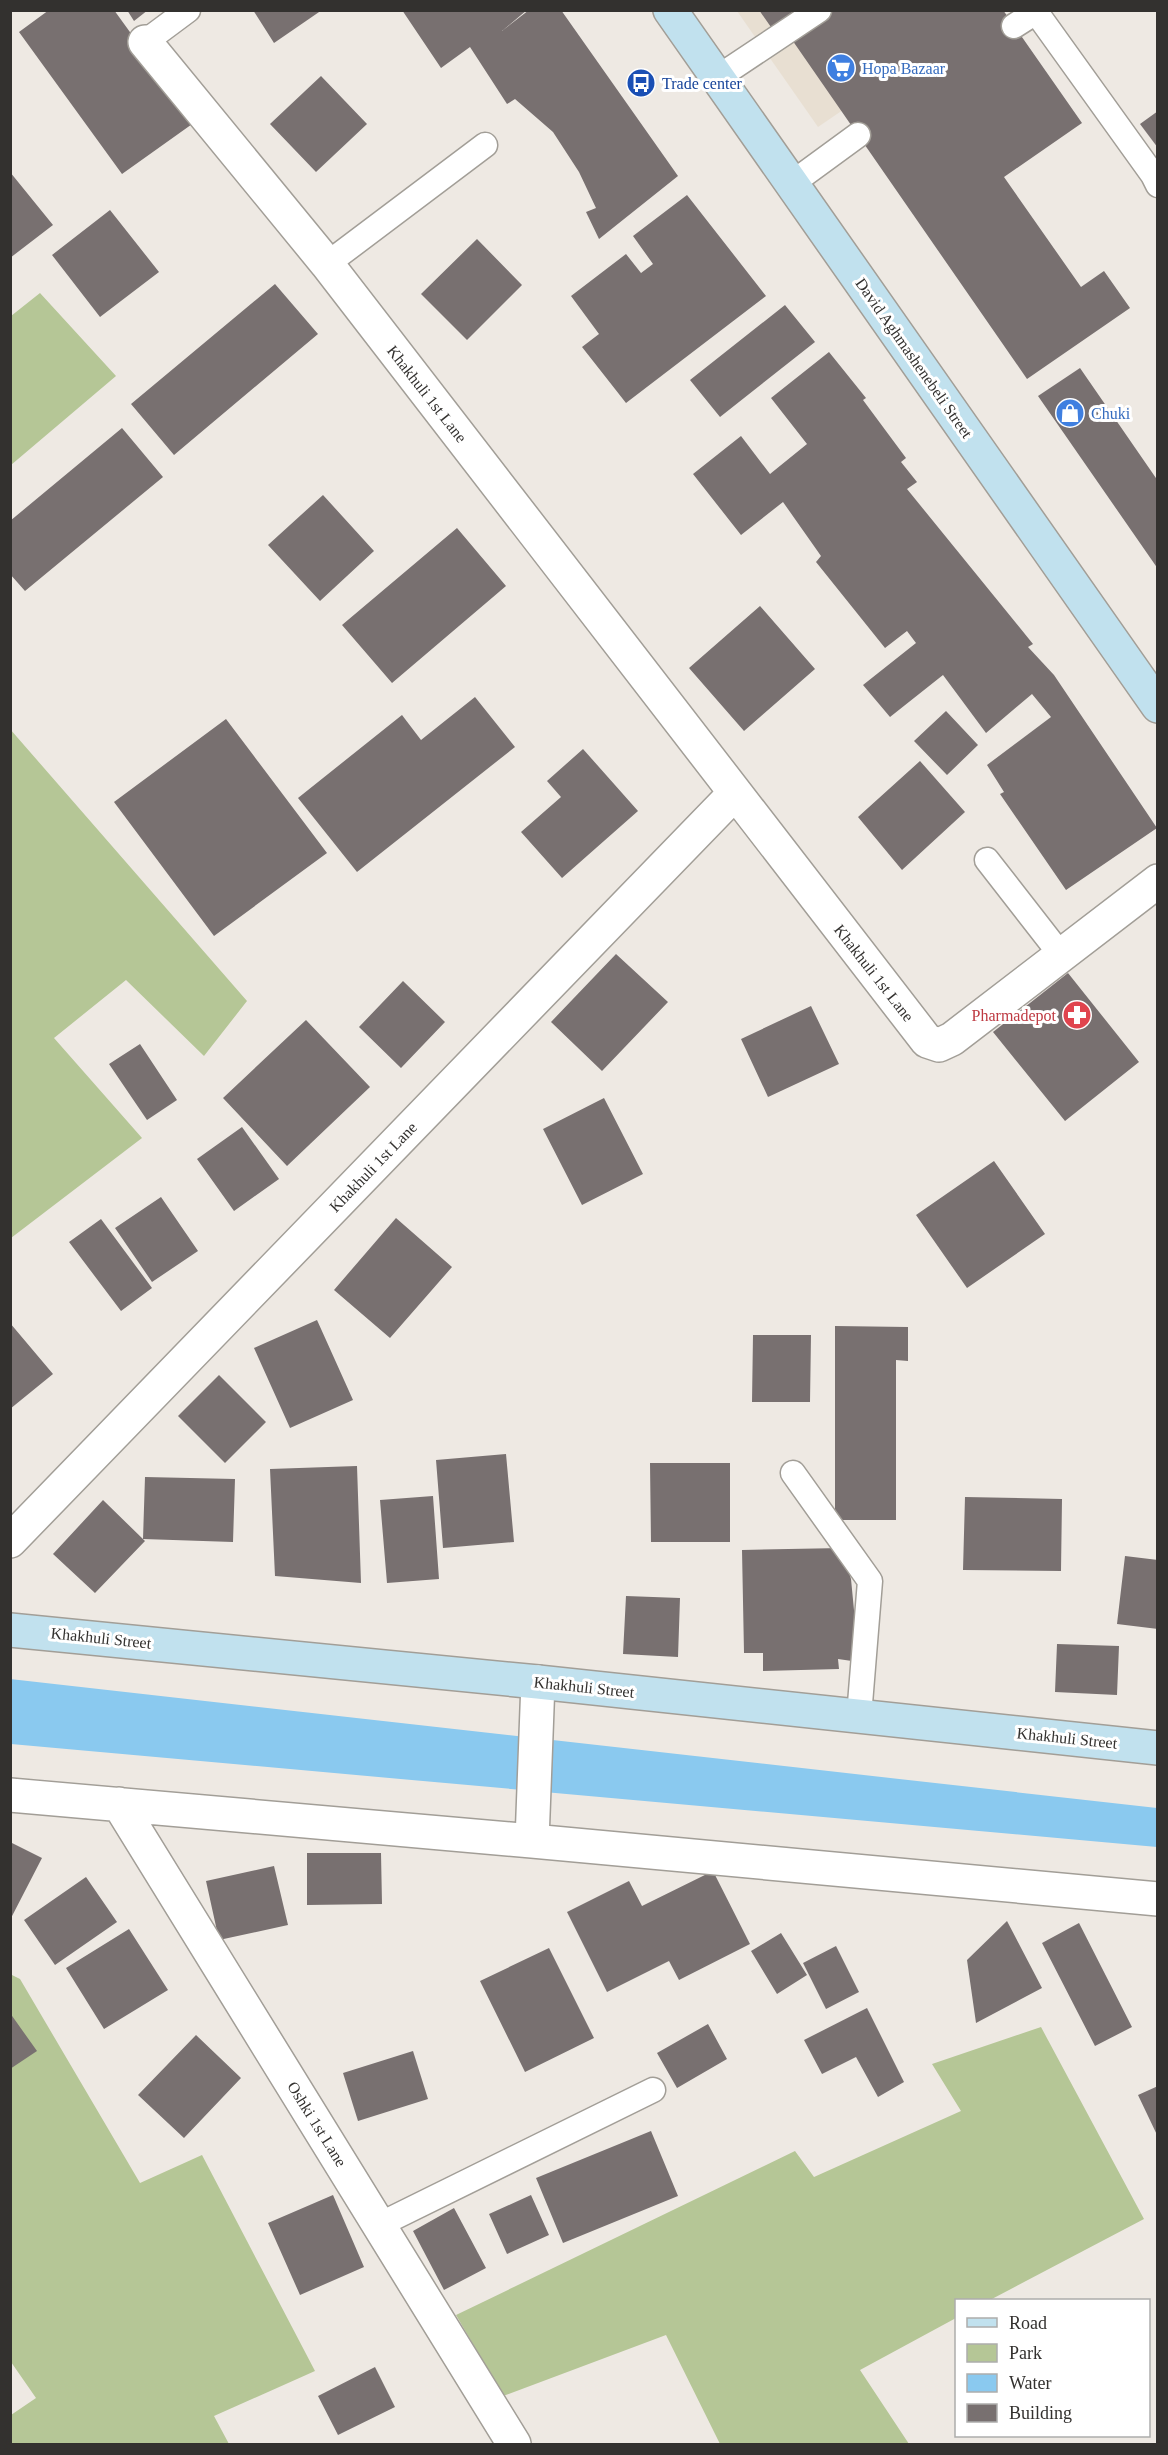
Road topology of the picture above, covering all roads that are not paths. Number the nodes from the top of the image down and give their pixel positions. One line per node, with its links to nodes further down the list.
1 (188, 10): 5 (lane, Khakhuli 1st Lane)
2 (670, 10): 6 (main road, David Aghmashenebeli Street)
3 (819, 10): 6 (lane)
4 (1014, 26): 10 (lane)
5 (145, 42): 11 (street, Khakhuli 1st Lane)
6 (717, 78): 9 (main road, David Aghmashenebeli Street)
7 (858, 135): 9 (lane)
8 (485, 145): 11 (lane)
9 (791, 184): 12 (main road, David Aghmashenebeli Street)
10 (1158, 185)
11 (327, 264): 13 (street, Khakhuli 1st Lane)
12 (1158, 706)
13 (735, 793): 16 (street, Khakhuli 1st Lane); 18 (street, Khakhuli 1st Lane)
14 (987, 860): 16 (lane)
15 (1158, 881): 16 (street, Khakhuli 1st Lane)
16 (1061, 955)
17 (793, 1473): 21 (lane)
18 (10, 1541)
19 (10, 1630): 20 (main road, Khakhuli Street)
20 (538, 1682): 21 (main road, Khakhuli Street); 25 (street)
21 (859, 1716): 22 (main road, Khakhuli Street)
22 (1158, 1748)
23 (10, 1796): 24 (street)
24 (119, 1804): 25 (street); 28 (street, Oshki 1st Lane)
25 (532, 1841): 26 (street)
26 (1158, 1899)
27 (653, 2090): 28 (lane)
28 (379, 2225): 29 (street, Oshki 1st Lane)
29 (514, 2445)

